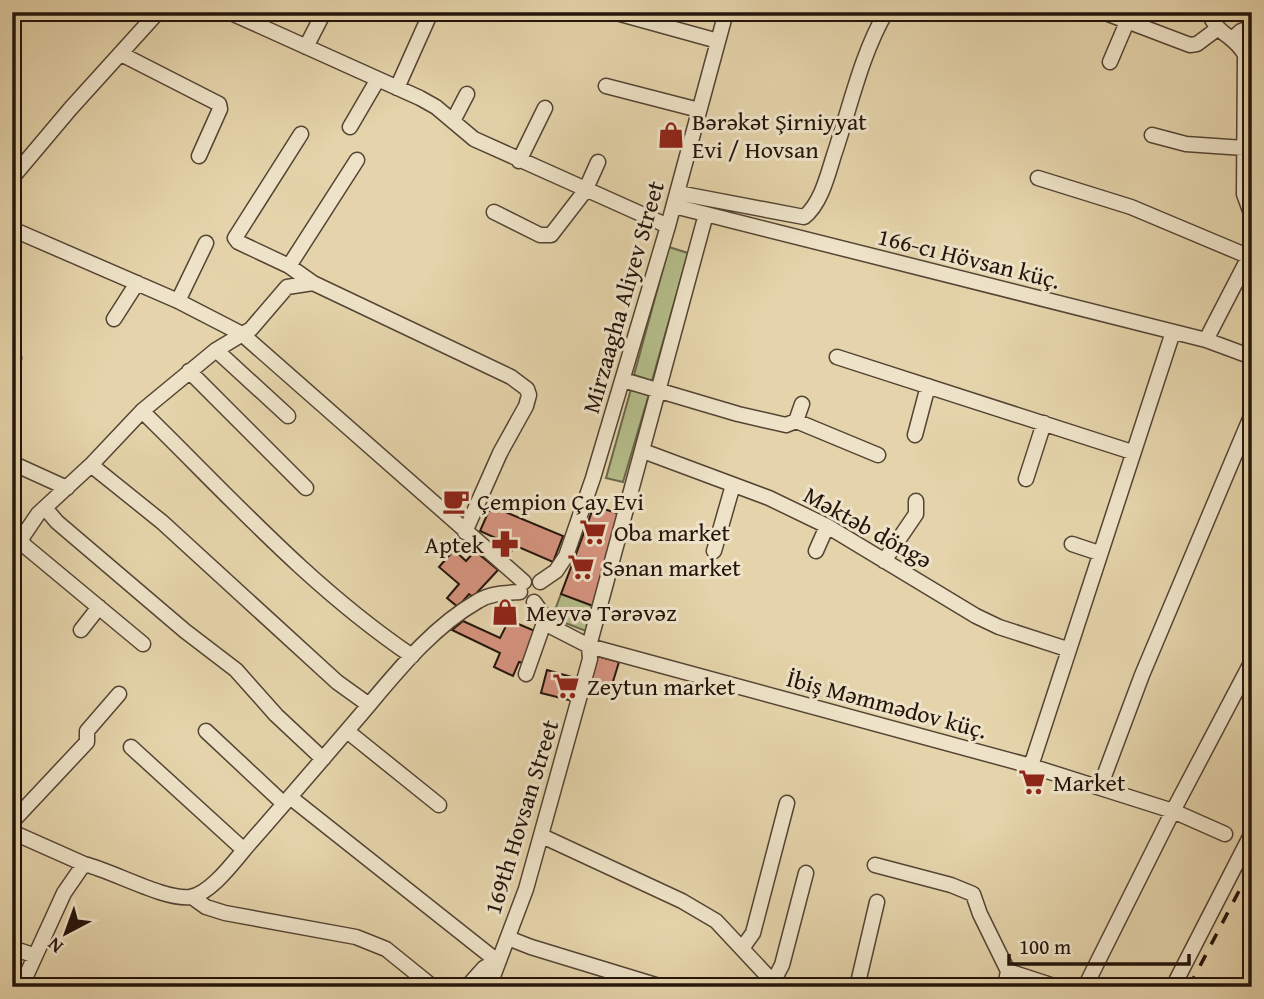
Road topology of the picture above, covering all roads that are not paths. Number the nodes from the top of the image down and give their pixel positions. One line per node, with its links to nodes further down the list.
1 (158, 12): 16 (street)
2 (229, 12): 15 (street)
3 (324, 12): 15 (street)
4 (431, 12): 20 (street)
5 (613, 12): 14 (street)
6 (726, 12): 14 (street, Mirzaagha Aliyev Street)
7 (886, 12): 36 (street)
8 (1103, 12): 10 (street)
9 (1209, 12): 12 (street)
10 (1127, 22): 12 (street); 17 (street)
11 (1252, 27): 13 (street)
12 (1217, 29): 13 (street)
13 (1232, 39): 28 (street)
14 (718, 41): 23 (street, Mirzaagha Aliyev Street)
15 (306, 47): 18 (street)
16 (121, 54): 29 (street); 33 (street)
17 (1110, 61)
18 (378, 79): 20 (street); 25 (street)
19 (606, 86): 23 (street)
20 (397, 88): 24 (street)
21 (467, 94): 24 (street)
22 (545, 108): 31 (street)
23 (699, 110): 36 (street, Mirzaagha Aliyev Street)
24 (453, 121): 31 (street)
25 (350, 127)
26 (301, 134): 45 (street)
27 (1152, 135): 28 (street)
28 (1244, 148): 39 (street)
29 (199, 156)
30 (357, 160): 45 (street)
31 (519, 161): 35 (street)
32 (598, 162): 35 (street)
33 (12, 178)
34 (1038, 178): 44 (street)
35 (585, 191): 37 (street); 40 (street)
36 (676, 200): 38 (street, 166-cı Hövsan küç.); 40 (street, Mirzaagha Aliyev Street)
37 (494, 212)
38 (706, 214): 50 (street, 166-cı Hövsan küç.); 59 (street, 169th Hovsan Street)
39 (1252, 216)
40 (668, 226): 57 (street, Mirzaagha Aliyev Street)
41 (16, 231): 43 (street); 46 (street)
42 (205, 243): 48 (street)
43 (12, 247)
44 (1251, 254): 52 (street)
45 (289, 266): 47 (street)
46 (137, 283): 48 (street); 49 (street)
47 (313, 283): 51 (street); 79 (street)
48 (178, 301): 51 (street)
49 (114, 319)
50 (1173, 332): 52 (street, 166-cı Hövsan küç.); 68 (street)
51 (242, 334): 53 (street); 79 (street)
52 (1206, 340): 55 (street, 166-cı Hövsan küç.)
53 (216, 350): 56 (street); 63 (street)
54 (837, 357): 58 (street)
55 (1252, 357)
56 (189, 372): 61 (street); 75 (street)
57 (623, 380): 59 (street); 85 (street, Mirzaagha Aliyev Street)
58 (928, 386): 65 (street); 66 (street)
59 (658, 391): 64 (street); 67 (street, 169th Hovsan Street)
60 (802, 404): 64 (street)
61 (142, 411): 71 (street); 94 (street)
62 (1252, 414): 104 (street)
63 (288, 416)
64 (796, 421): 69 (street)
65 (1044, 423): 68 (street); 72 (street)
66 (915, 435)
67 (643, 451): 73 (street, Məktəb döngə); 92 (street, 169th Hovsan Street)
68 (1132, 452): 83 (street)
69 (878, 456)
70 (12, 463): 74 (street)
71 (90, 465): 74 (street); 98 (street)
72 (1026, 479)
73 (733, 485): 78 (street, Məktəb döngə); 81 (street)
74 (67, 488): 77 (street)
75 (306, 488)
76 (916, 500): 84 (street)
77 (45, 508): 88 (street); 102 (street)
78 (827, 526): 82 (street); 84 (street, Məktəb döngə)
79 (465, 531): 86 (street)
80 (1072, 544): 83 (street)
81 (714, 551)
82 (816, 551)
83 (1099, 553): 93 (street)
84 (884, 561): 93 (street, Məktəb döngə)
85 (540, 582): 86 (street); 87 (street)
86 (522, 587): 87 (street); 94 (street)
87 (534, 602): 89 (street)
88 (99, 607): 90 (street); 91 (street)
89 (545, 620): 92 (street); 96 (street)
90 (81, 630)
91 (143, 643)
92 (589, 646): 103 (street, İbiş Məmmədov küç.); 113 (street, 169th Hovsan Street)
93 (1067, 649): 103 (street)
94 (412, 656): 98 (street)
95 (1252, 661): 108 (street)
96 (526, 674)
97 (119, 694): 109 (street)
98 (369, 705): 100 (street)
99 (206, 731): 105 (street)
100 (347, 732): 102 (street); 107 (street)
101 (131, 747): 114 (street)
102 (323, 759): 105 (street)
103 (1031, 766): 104 (street, İbiş Məmmədov küç.)
104 (1100, 788): 108 (street, İbiş Məmmədov küç.)
105 (287, 801): 114 (street); 124 (street)
106 (787, 803): 121 (street)
107 (439, 805)
108 (1172, 811): 112 (street, İbiş Məmmədov küç.); 135 (street)
109 (12, 822)
110 (12, 832): 115 (street)
111 (1252, 833): 136 (street)
112 (1225, 834)
113 (542, 836): 120 (street, 169th Hovsan Street); 121 (street)
114 (244, 850): 118 (street)
115 (84, 864): 118 (street); 123 (street)
116 (875, 865): 125 (street)
117 (806, 873): 126 (street)
118 (192, 897): 128 (street)
119 (877, 902): 132 (street)
120 (508, 938): 124 (street, 169th Hovsan Street); 131 (street)
121 (743, 947): 126 (street)
122 (12, 948): 123 (street)
123 (33, 955): 127 (street)
124 (498, 961): 129 (street); 130 (street, 169th Hovsan Street)
125 (1008, 971): 133 (street); 134 (street)
126 (774, 985)
127 (21, 987)
128 (433, 987)
129 (467, 987)
130 (489, 987)
131 (662, 987)
132 (857, 987)
133 (1005, 987)
134 (1058, 987)
135 (1085, 987)
136 (1173, 987)

